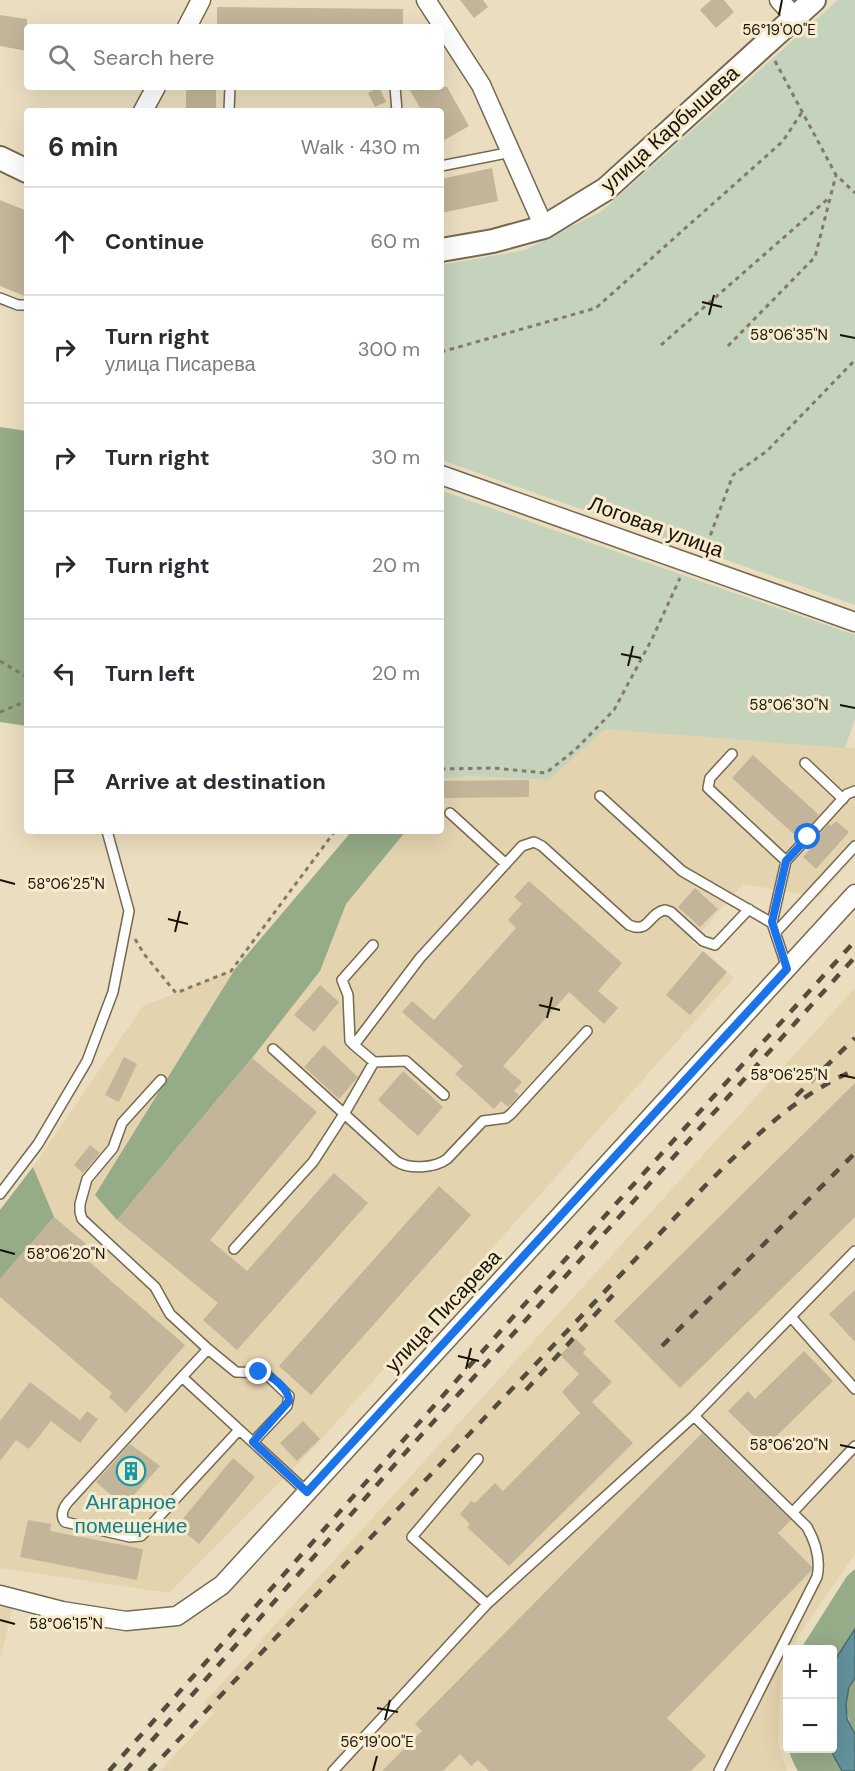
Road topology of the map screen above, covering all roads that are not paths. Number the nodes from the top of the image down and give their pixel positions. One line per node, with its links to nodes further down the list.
1 (201, 0): 6 (street)
2 (426, 0): 7 (street)
3 (779, 0): 5 (street)
4 (814, 0): 5 (street, улица Карбышева)
5 (795, 17): 19 (street, улица Карбышева)
6 (189, 24)
7 (439, 24)
8 (445, 36): 15 (street)
9 (154, 90): 12 (street)
10 (230, 90): 13 (lane)
11 (395, 90): 14 (lane)
12 (145, 108)
13 (229, 108)
14 (397, 108)
15 (512, 152): 17 (lane); 19 (street)
16 (0, 158): 18 (street)
17 (444, 165)
18 (24, 170)
19 (544, 226): 20 (street, улица Карбышева)
20 (444, 249)
21 (0, 298): 22 (lane)
22 (24, 305)
23 (444, 476): 24 (street, Логовая улица)
24 (855, 622)
25 (732, 754): 35 (lane)
26 (805, 764): 29 (lane)
27 (855, 791): 29 (lane)
28 (600, 796): 38 (lane)
29 (843, 799): 31 (lane)
30 (450, 813): 36 (lane)
31 (817, 827)
32 (109, 834): 49 (lane)
33 (808, 837): 35 (lane)
34 (855, 846): 39 (lane)
35 (786, 861): 39 (lane)
36 (506, 864): 38 (lane); 43 (lane)
37 (855, 894): 41 (street, улица Писарева)
38 (749, 909): 39 (lane)
39 (774, 927): 41 (lane)
40 (373, 945): 43 (lane)
41 (787, 969): 61 (street, улица Писарева)
42 (587, 1031): 48 (lane)
43 (354, 1045): 45 (lane)
44 (273, 1048): 48 (lane)
45 (374, 1062): 47 (lane); 48 (lane)
46 (161, 1080): 53 (lane)
47 (444, 1095)
48 (344, 1114): 50 (lane)
49 (0, 1194)
50 (234, 1249)
51 (855, 1251): 52 (lane)
52 (790, 1317): 55 (lane); 56 (lane)
53 (208, 1349): 54 (lane); 58 (lane)
54 (182, 1377): 57 (lane); 57 (lane)
55 (855, 1389)
56 (694, 1416): 62 (lane); 64 (lane)
57 (239, 1430): 58 (lane)
58 (253, 1442): 61 (lane)
59 (855, 1446): 62 (lane)
60 (478, 1459): 64 (lane)
61 (307, 1492): 63 (street, улица Писарева)
62 (793, 1512): 66 (lane)
63 (0, 1595)
64 (487, 1604): 65 (lane)
65 (333, 1771)
66 (719, 1771)

